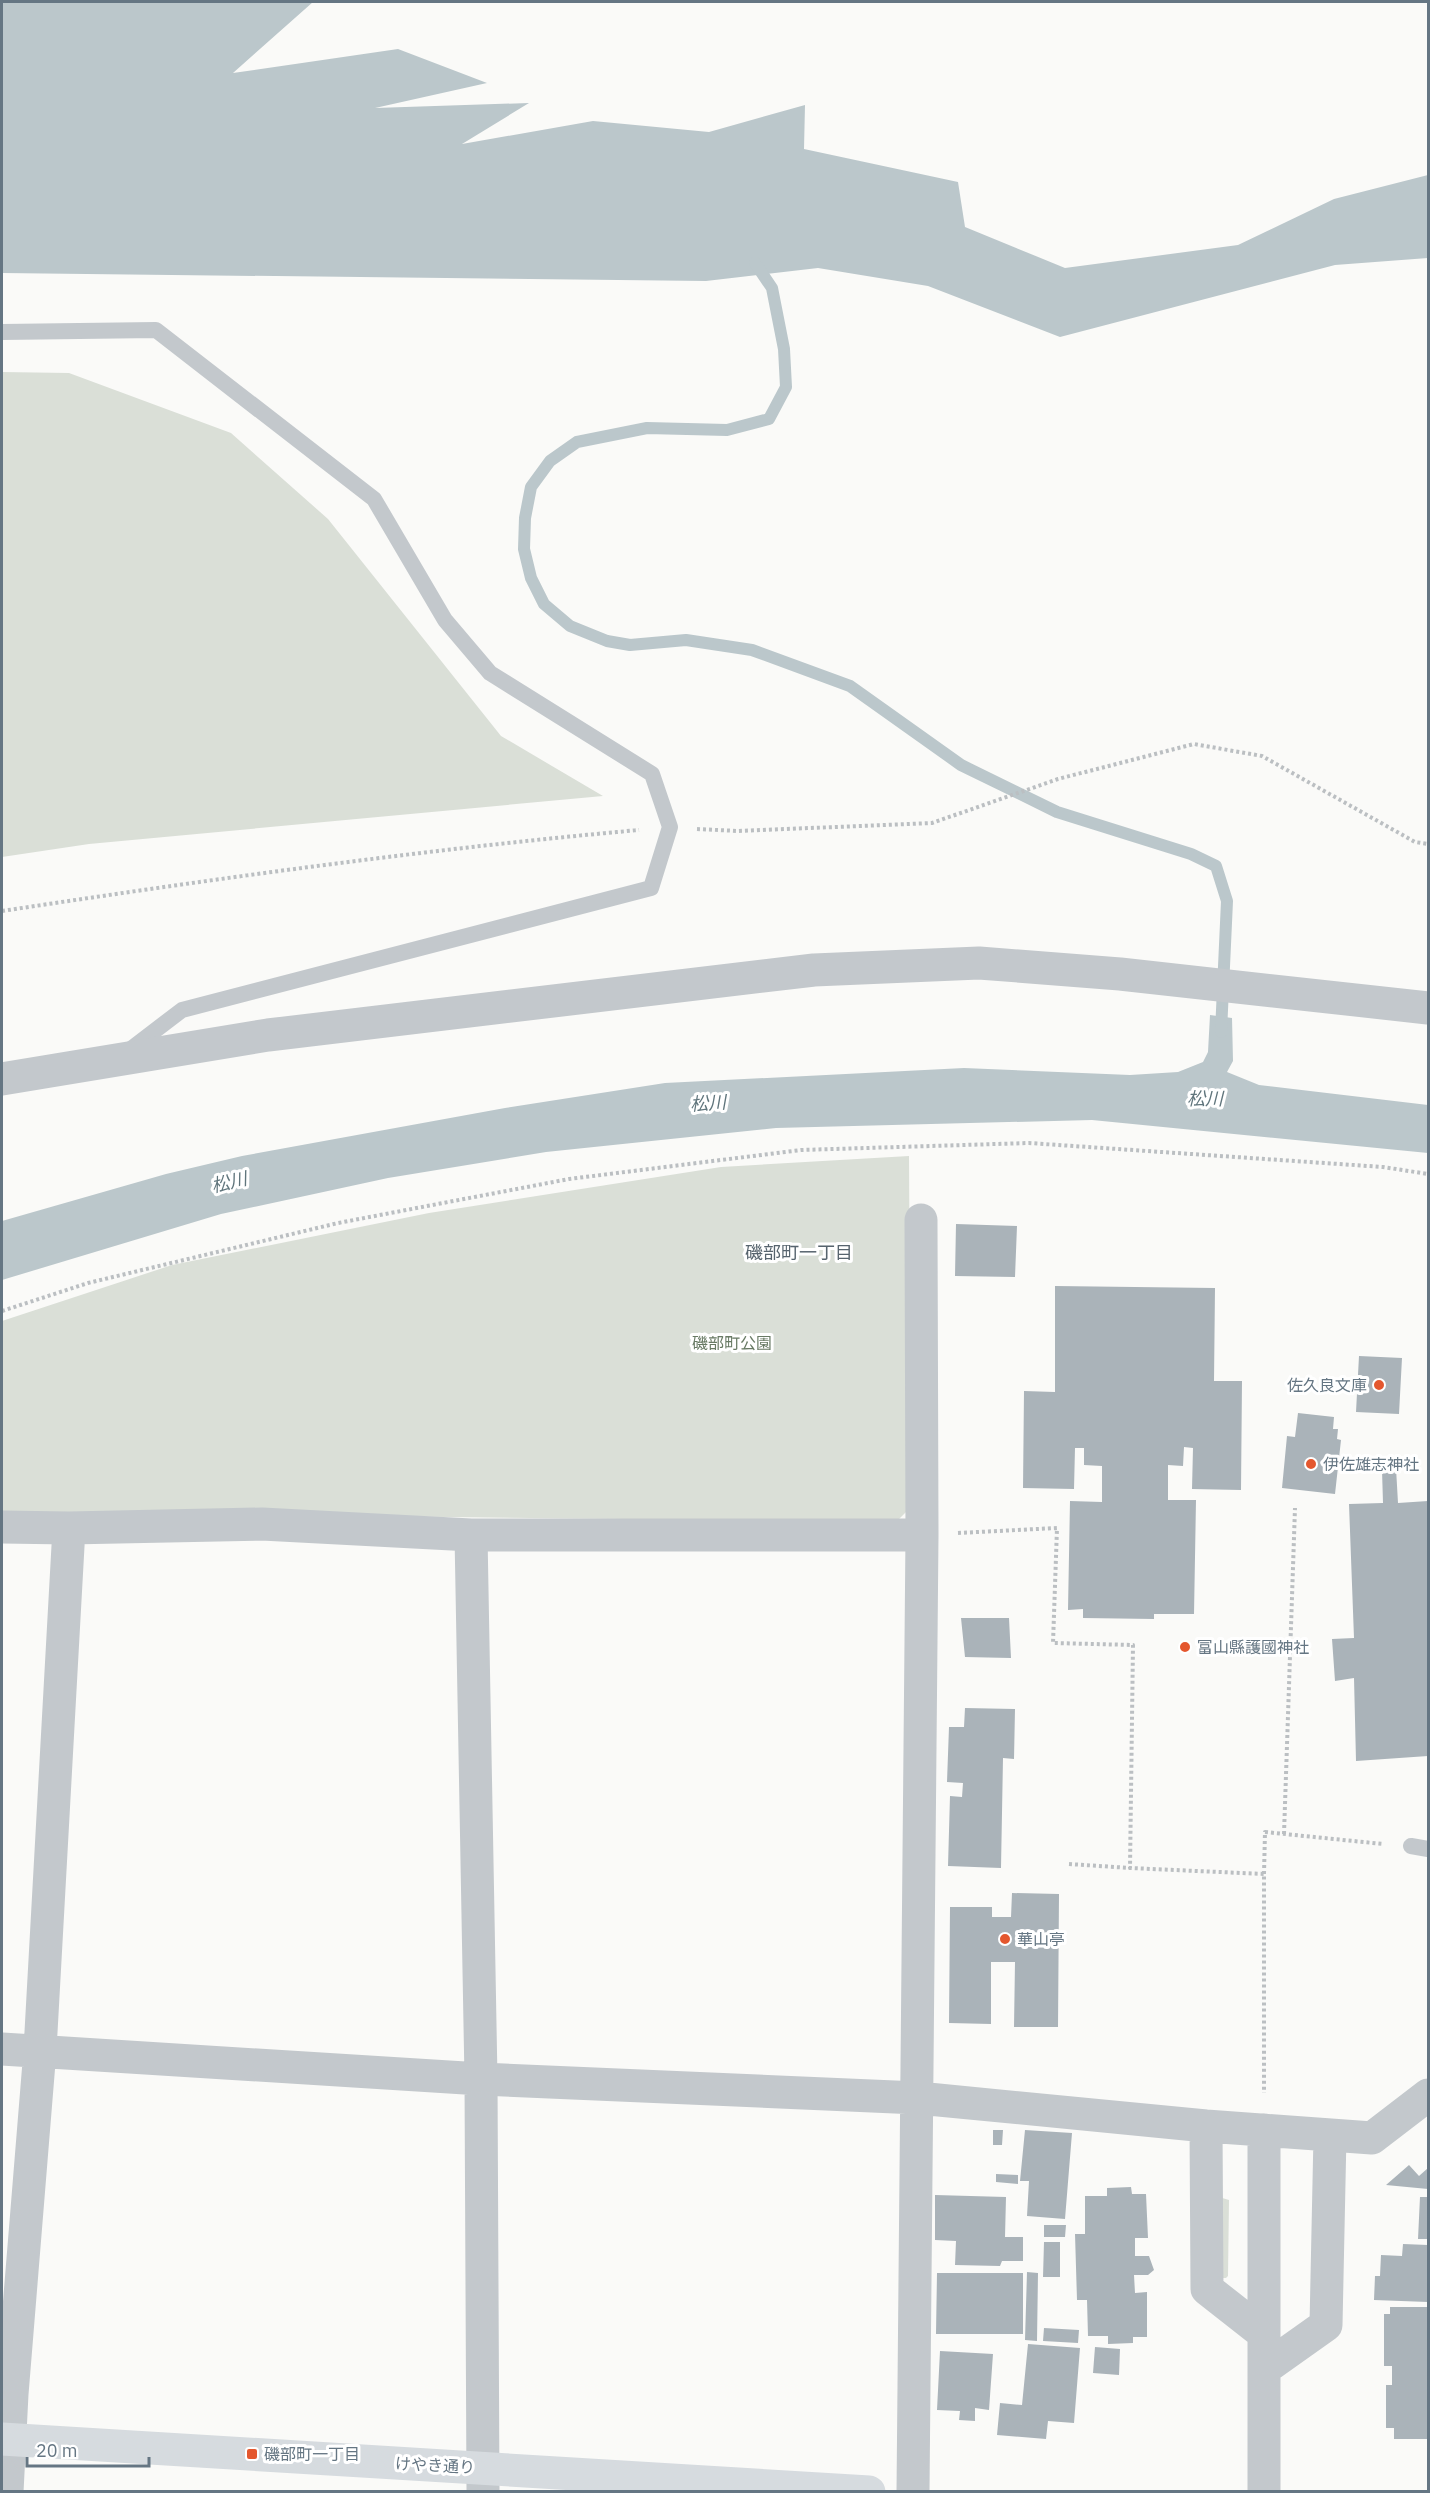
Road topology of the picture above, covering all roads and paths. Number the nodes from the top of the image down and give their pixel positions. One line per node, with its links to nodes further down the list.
1 (2, 332): 2 (lane)
2 (670, 827): 3 (path); 4 (path); 6 (lane)
3 (1428, 844)
4 (2, 911)
5 (1428, 1008): 6 (street)
6 (115, 1062): 7 (street)
7 (2, 1079)
8 (1428, 1174): 10 (path)
9 (921, 1220): 15 (street)
10 (2, 1311)
11 (1295, 1508): 16 (path)
12 (2, 1527): 13 (street)
13 (69, 1528): 14 (street); 23 (street)
14 (471, 1535): 15 (street); 24 (street)
15 (922, 1535): 20 (path); 26 (street)
16 (1284, 1834): 17 (path); 21 (path)
17 (1411, 1846): 18 (lane)
18 (1428, 1849)
19 (1069, 1864): 20 (path)
20 (1130, 1868): 21 (path)
21 (1264, 1874): 28 (path)
22 (2, 2049): 23 (street)
23 (40, 2050): 24 (street); 32 (street)
24 (481, 2079): 26 (street); 33 (street)
25 (1428, 2095): 29 (street)
26 (918, 2098): 27 (street); 36 (street)
27 (1206, 2126): 28 (street); 30 (street)
28 (1264, 2130): 29 (street); 30 (street)
29 (1330, 2135): 31 (street)
30 (1263, 2333): 31 (street)
31 (1264, 2369): 37 (street)
32 (5, 2440): 33 (street, けやき通り); 34 (street)
33 (483, 2480): 35 (street, けやき通り)
34 (7, 2492)
35 (868, 2492)
36 (913, 2492)
37 (1264, 2492)

